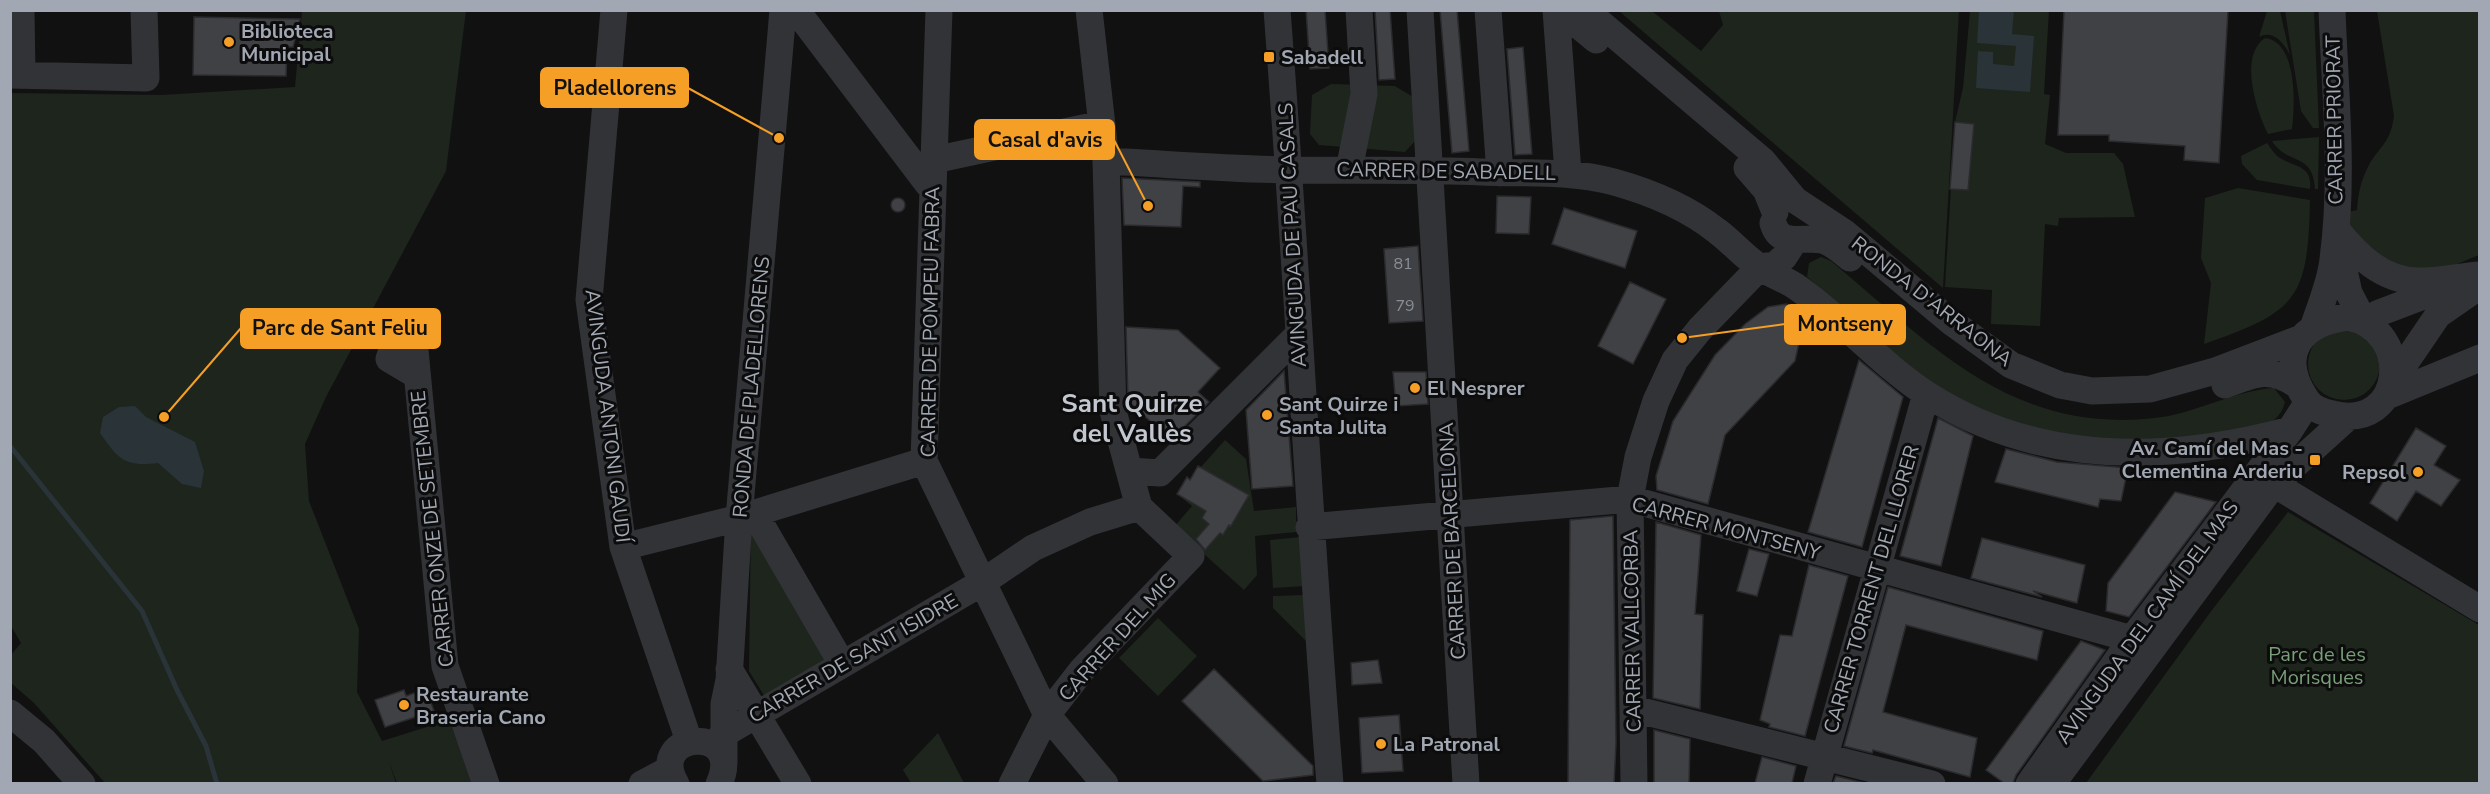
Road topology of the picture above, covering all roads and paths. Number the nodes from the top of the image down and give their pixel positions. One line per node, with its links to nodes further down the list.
1 (21, 10): 15 (street)
2 (144, 10): 15 (street)
3 (614, 10): 48 (street, AVINGUDA ANTONI GAUDÍ)
4 (783, 10): 46 (street, RONDA DE PLADELLORENS)
5 (796, 10): 21 (street)
6 (939, 10): 21 (street, CARRER DE POMPEU FABRA)
7 (1089, 10): 16 (street)
8 (1277, 10): 19 (street, AVINGUDA DE PAU CASALS)
9 (1359, 10): 20 (street)
10 (1420, 10): 18 (street, CARRER DE BARCELONA)
11 (1488, 10): 22 (street)
12 (1558, 10): 23 (street); 24 (street, RONDA D'ARRAONA)
13 (1585, 10): 24 (street, RONDA D'ARRAONA)
14 (2331, 10): 25 (street, CARRER PRIORAT)
15 (16, 75)
16 (1102, 124): 17 (street); 21 (street)
17 (1106, 161): 19 (street, CARRER DE SABADELL); 41 (street)
18 (1430, 169): 20 (street, CARRER DE SABADELL); 22 (street, CARRER DE SABADELL); 45 (street, CARRER DE BARCELONA)
19 (1290, 170): 20 (street, CARRER DE SABADELL); 32 (street, AVINGUDA DE PAU CASALS)
20 (1349, 170)
21 (933, 173): 40 (street, CARRER DE POMPEU FABRA)
22 (1500, 173): 23 (street, CARRER DE SABADELL)
23 (1568, 173): 27 (street, CARRER DE SABADELL)
24 (1788, 212): 26 (street, RONDA D'ARRAONA); 27 (street, CARRER VALLCORBA); 31 (street, RONDA D'ARRAONA)
25 (2336, 229): 28 (street); 30 (street, CARRER PRIORAT); 31 (street, CARRER PRIORAT)
26 (1798, 240): 27 (street, CARRER VALLCORBA); 36 (street, RONDA D'ARRAONA)
27 (1760, 267): 37 (street, CARRER DE SABADELL); 43 (street, CARRER VALLCORBA)
28 (2480, 277): 30 (street)
29 (2480, 286): 35 (street)
30 (2364, 321): 31 (street); 35 (street)
31 (2307, 332): 36 (street)
32 (1298, 335): 41 (street); 47 (street, AVINGUDA DE PAU CASALS)
33 (2480, 358): 35 (street)
34 (416, 375): 65 (street, CARRER ONZE DE SETEMBRE)
35 (2390, 389): 38 (street)
36 (2302, 393): 38 (street); 39 (street, AVINGUDA DEL CAMÍ DEL MAS)
37 (1926, 394): 39 (street, CARRER DE SABADELL); 49 (street, CARRER TORRENT DEL LLORER)
38 (2347, 418): 42 (street, AVINGUDA DEL CAMÍ DEL MAS)
39 (2290, 430): 52 (street, AVINGUDA DEL CAMÍ DEL MAS)
40 (924, 461): 46 (street); 50 (street, CARRER DE POMPEU FABRA)
41 (1130, 471): 44 (street)
42 (2274, 484): 51 (street); 76 (street, AVINGUDA DEL CAMÍ DEL MAS)
43 (1630, 500): 45 (street, CARRER MONTSENY); 49 (street, CARRER MONTSENY); 55 (street, CARRER VALLCORBA)
44 (1139, 507): 50 (street, CARRER DE SANT ISIDRE); 58 (street, CARRER DEL MIG)
45 (1450, 514): 47 (street, CARRER MONTSENY); 71 (street, CARRER DE BARCELONA)
46 (747, 516): 48 (street); 53 (street); 54 (street, RONDA DE PLADELLORENS)
47 (1309, 526): 70 (street, AVINGUDA DE PAU CASALS)
48 (623, 548): 60 (street, AVINGUDA ANTONI GAUDÍ)
49 (1877, 568): 52 (street, CARRER MONTSENY); 61 (street, CARRER TORRENT DEL LLORER)
50 (983, 582): 53 (street, CARRER DE SANT ISIDRE); 58 (street, CARRER DE POMPEU FABRA)
51 (2480, 609)
52 (2132, 639): 75 (street, AVINGUDA DEL CAMÍ DEL MAS)
53 (842, 664): 57 (street, CARRER DE SANT ISIDRE)
54 (729, 669): 57 (street); 59 (street, RONDA DE PLADELLORENS)
55 (1634, 709): 61 (street); 72 (street, CARRER VALLCORBA)
56 (10, 713): 64 (street)
57 (757, 714): 59 (street, CARRER DE SANT ISIDRE); 67 (street)
58 (1047, 715): 68 (street, CARRER DEL MIG); 69 (street, CARRER DE POMPEU FABRA)
59 (722, 735): 62 (street, RONDA DE PLADELLORENS)
60 (689, 741): 62 (street); 63 (street)
61 (1824, 756): 73 (street, CARRER TORRENT DEL LLORER); 74 (street)
62 (722, 773)
63 (673, 776): 66 (street)
64 (82, 783)
65 (486, 783)
66 (642, 783)
67 (798, 783)
68 (1012, 783)
69 (1106, 783)
70 (1330, 783)
71 (1466, 783)
72 (1634, 783)
73 (1817, 783)
74 (1932, 783)
75 (2029, 783)
76 (2052, 783)

